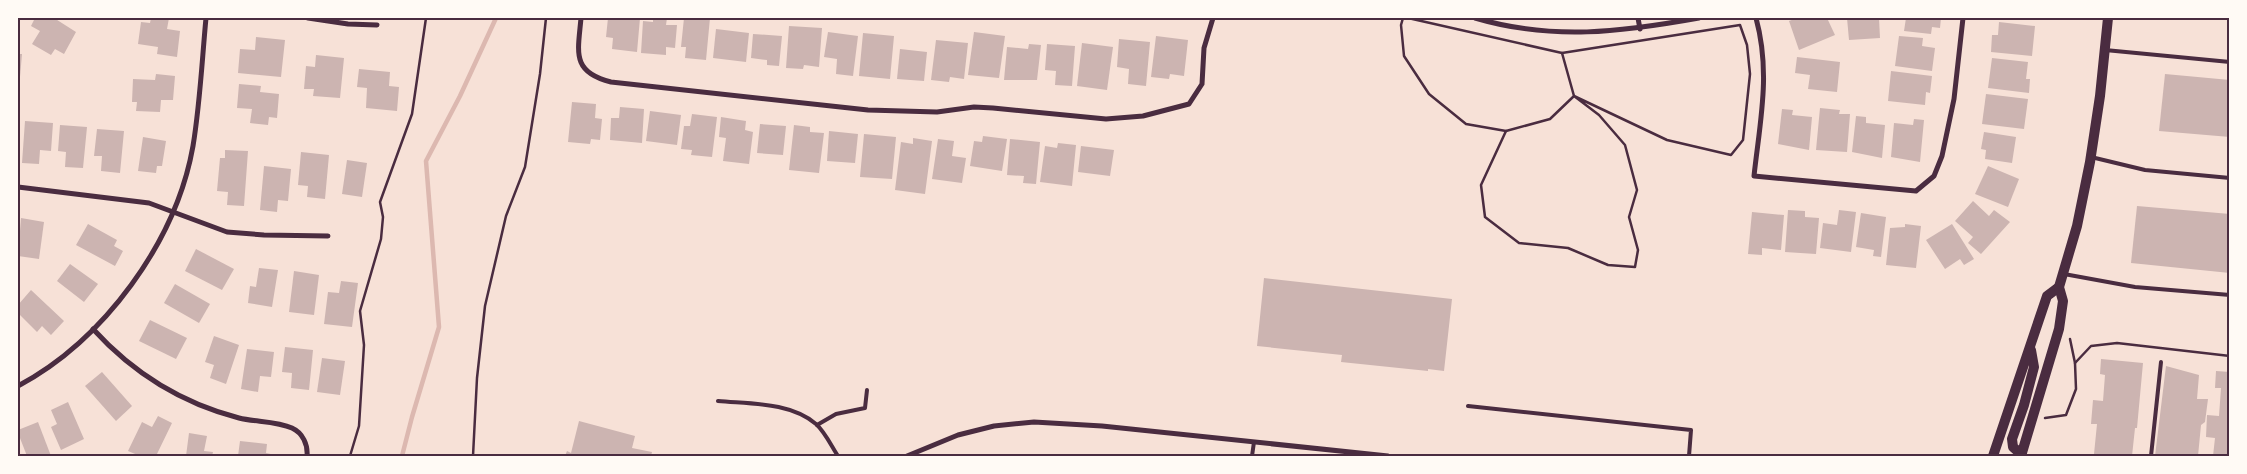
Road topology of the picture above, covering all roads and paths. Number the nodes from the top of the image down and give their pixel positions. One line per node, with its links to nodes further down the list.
1 (206, 18): 25 (street)
2 (308, 18): 15 (street)
3 (426, 18): 44 (path)
4 (546, 18): 45 (path)
5 (581, 18): 6 (street)
6 (1213, 18)
7 (1403, 18): 21 (path)
8 (1408, 18): 18 (path)
9 (1475, 18): 16 (street)
10 (1638, 18): 16 (street)
11 (1699, 18): 16 (street)
12 (1756, 18): 13 (street)
13 (1964, 18)
14 (2108, 18): 17 (main road)
15 (377, 24)
16 (1640, 29)
17 (2106, 50): 19 (lane); 22 (main road)
18 (1562, 53): 20 (path); 20 (path)
19 (2230, 62)
20 (1574, 96): 21 (path); 21 (path)
21 (1506, 131)
22 (2091, 157): 23 (lane); 27 (main road)
23 (2230, 178)
24 (18, 187): 25 (street)
25 (174, 212): 26 (street); 30 (street)
26 (328, 236)
27 (2062, 274): 28 (main road); 29 (lane)
28 (2059, 287): 31 (main road); 32 (main road)
29 (2230, 296)
30 (93, 330): 36 (street); 43 (street)
31 (2059, 330): 34 (path); 40 (main road)
32 (2031, 346): 51 (main road); 52 (main road)
33 (2230, 356): 34 (path)
34 (2075, 362): 40 (path)
35 (2162, 362): 53 (lane)
36 (18, 386)
37 (867, 390): 41 (lane)
38 (718, 401): 41 (lane)
39 (1468, 406): 50 (lane)
40 (2035, 416): 52 (main road)
41 (816, 425): 46 (lane)
42 (1254, 442): 47 (street); 48 (lane); 49 (street)
43 (307, 456)
44 (350, 456)
45 (473, 456)
46 (838, 456)
47 (907, 456)
48 (1252, 456)
49 (1388, 456)
50 (1689, 456)
51 (1993, 456)
52 (2024, 456)
53 (2151, 456)

